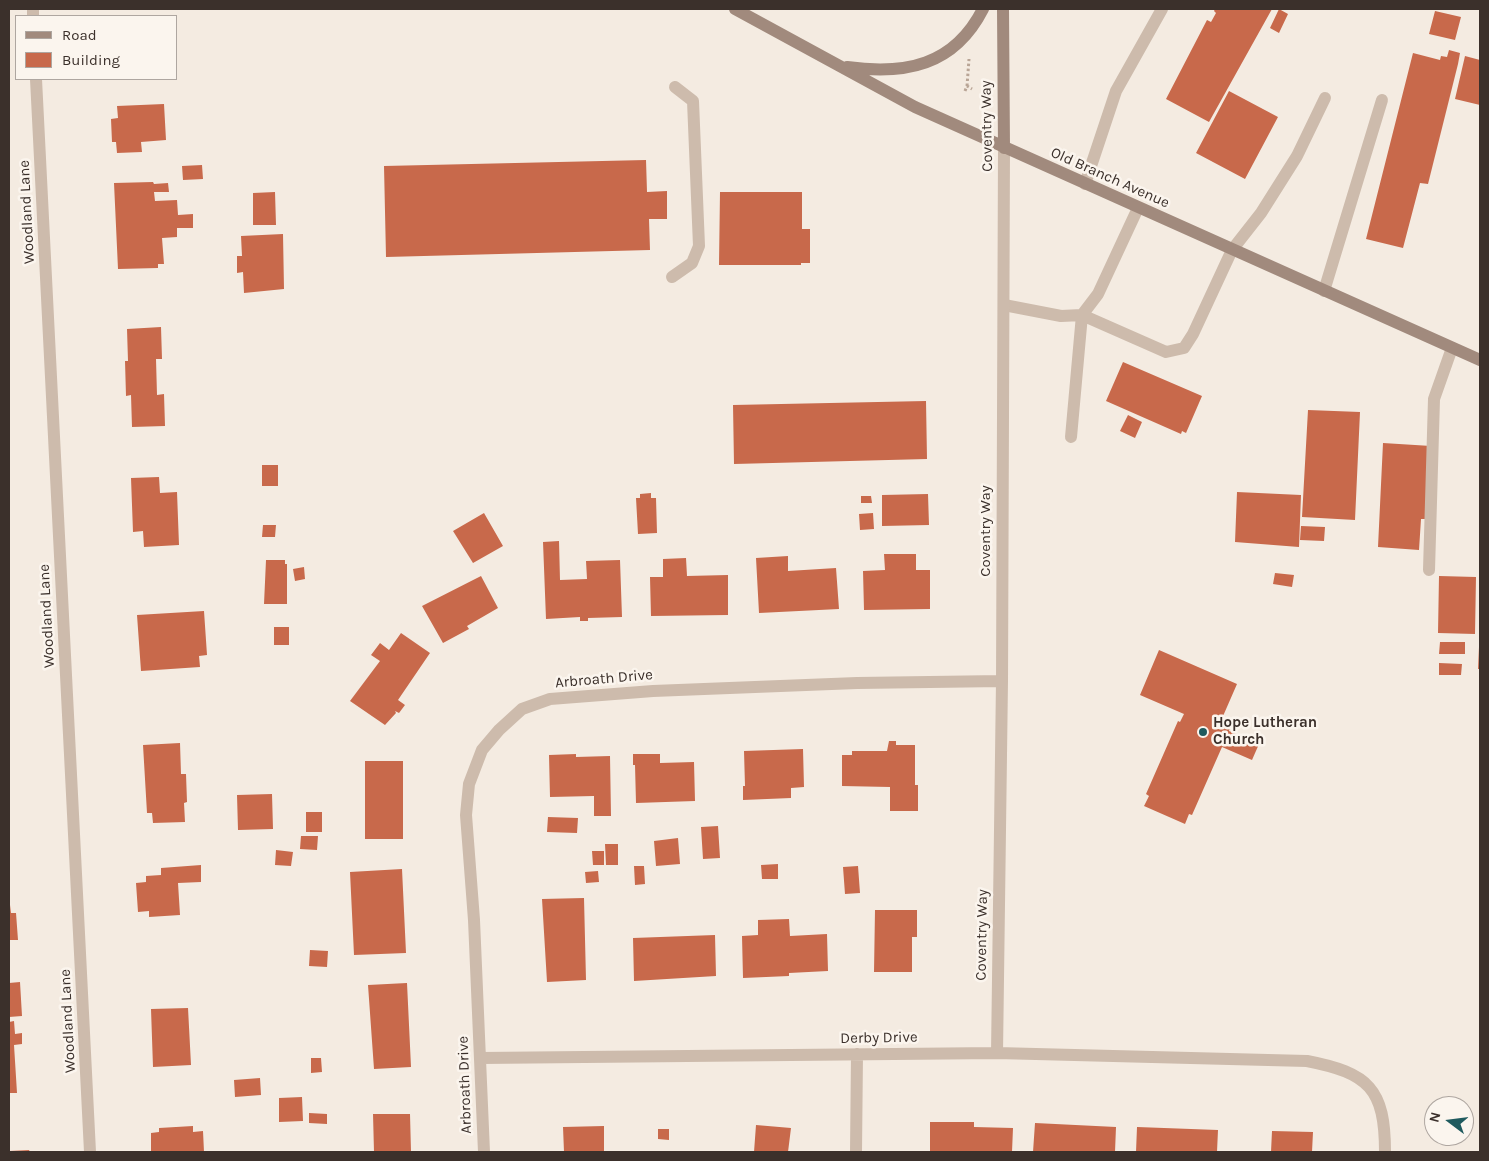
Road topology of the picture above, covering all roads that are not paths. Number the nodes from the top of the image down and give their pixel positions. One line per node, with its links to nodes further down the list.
1 (735, 9): 5 (main road, Old Branch Avenue)
2 (983, 9): 5 (main road)
3 (1003, 9): 10 (main road, Coventry Way)
4 (1162, 9): 11 (street)
5 (837, 66): 10 (main road, Old Branch Avenue)
6 (36, 80): 26 (street, Woodland Lane)
7 (675, 87): 14 (street)
8 (1324, 98): 13 (street)
9 (1382, 100): 15 (street)
10 (1004, 148): 11 (main road, Old Branch Avenue); 16 (street, Coventry Way)
11 (1085, 184): 12 (main road, Old Branch Avenue)
12 (1138, 208): 13 (main road, Old Branch Avenue); 17 (street)
13 (1232, 250): 15 (main road, Old Branch Avenue); 17 (street)
14 (672, 277)
15 (1324, 291): 18 (main road, Old Branch Avenue)
16 (1004, 304): 17 (street); 22 (street, Coventry Way)
17 (1082, 315): 20 (street)
18 (1452, 348): 19 (main road, Old Branch Avenue); 21 (street)
19 (1480, 360)
20 (1071, 437)
21 (1429, 570)
22 (1002, 682): 23 (street, Coventry Way); 25 (street, Arbroath Drive)
23 (997, 1053): 24 (street, Derby Drive); 29 (street, Derby Drive)
24 (857, 1054): 25 (street, Derby Drive); 28 (street)
25 (481, 1058): 27 (street, Arbroath Drive)
26 (90, 1152)
27 (484, 1152)
28 (856, 1152)
29 (1385, 1152)

